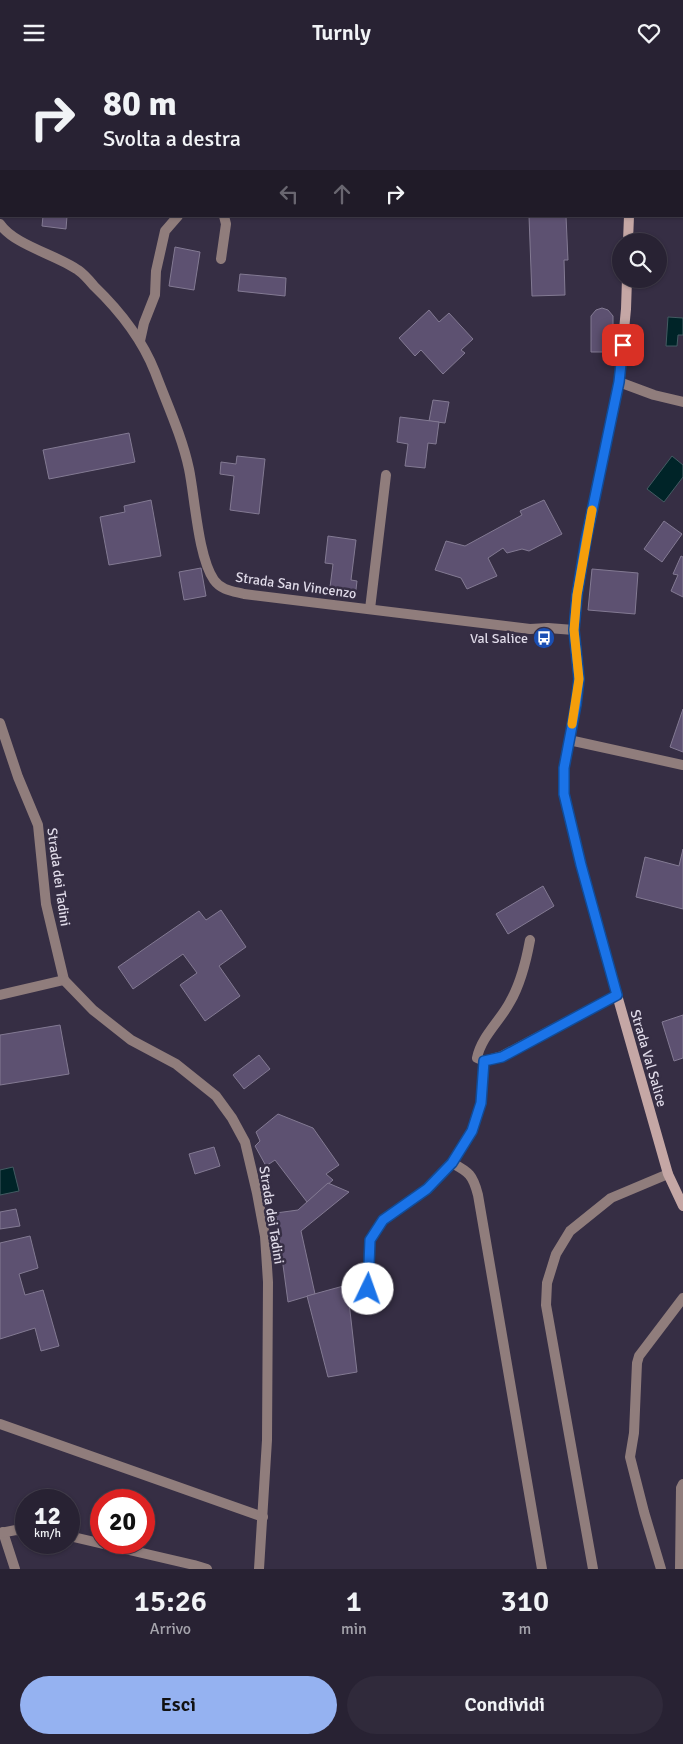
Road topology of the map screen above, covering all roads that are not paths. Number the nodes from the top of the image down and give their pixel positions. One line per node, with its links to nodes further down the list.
1 (177, 217): 8 (street)
2 (224, 217): 6 (street)
3 (629, 217): 5 (street)
4 (0, 224): 8 (street, Strada San Vincenzo)
5 (628, 233)
6 (222, 259)
7 (627, 288): 9 (street, Strada Val Salice)
8 (140, 341): 12 (street, Strada San Vincenzo)
9 (619, 382): 10 (street); 13 (street, Strada Val Salice)
10 (683, 402)
11 (386, 475): 12 (street)
12 (370, 609): 13 (street, Strada San Vincenzo)
13 (574, 630): 15 (street, Strada Val Salice)
14 (0, 723): 18 (street, Strada dei Tadini)
15 (569, 740): 16 (street); 20 (street, Strada Val Salice)
16 (683, 765)
17 (530, 940): 21 (street)
18 (64, 980): 19 (street); 29 (street, Strada dei Tadini)
19 (0, 995)
20 (617, 995): 21 (street); 23 (street, Strada Val Salice)
21 (484, 1061): 22 (street)
22 (452, 1163): 25 (street); 36 (street)
23 (668, 1174): 24 (street, Strada Val Salice); 37 (street)
24 (683, 1206)
25 (368, 1289)
26 (683, 1298): 38 (street)
27 (0, 1424): 29 (street)
28 (683, 1484): 39 (street)
29 (262, 1517): 35 (street, Strada dei Tadini)
30 (15, 1530): 31 (street)
31 (2, 1532): 33 (street)
32 (80, 1539): 34 (street)
33 (15, 1569)
34 (207, 1569)
35 (260, 1569)
36 (542, 1569)
37 (593, 1569)
38 (661, 1569)
39 (680, 1569)

